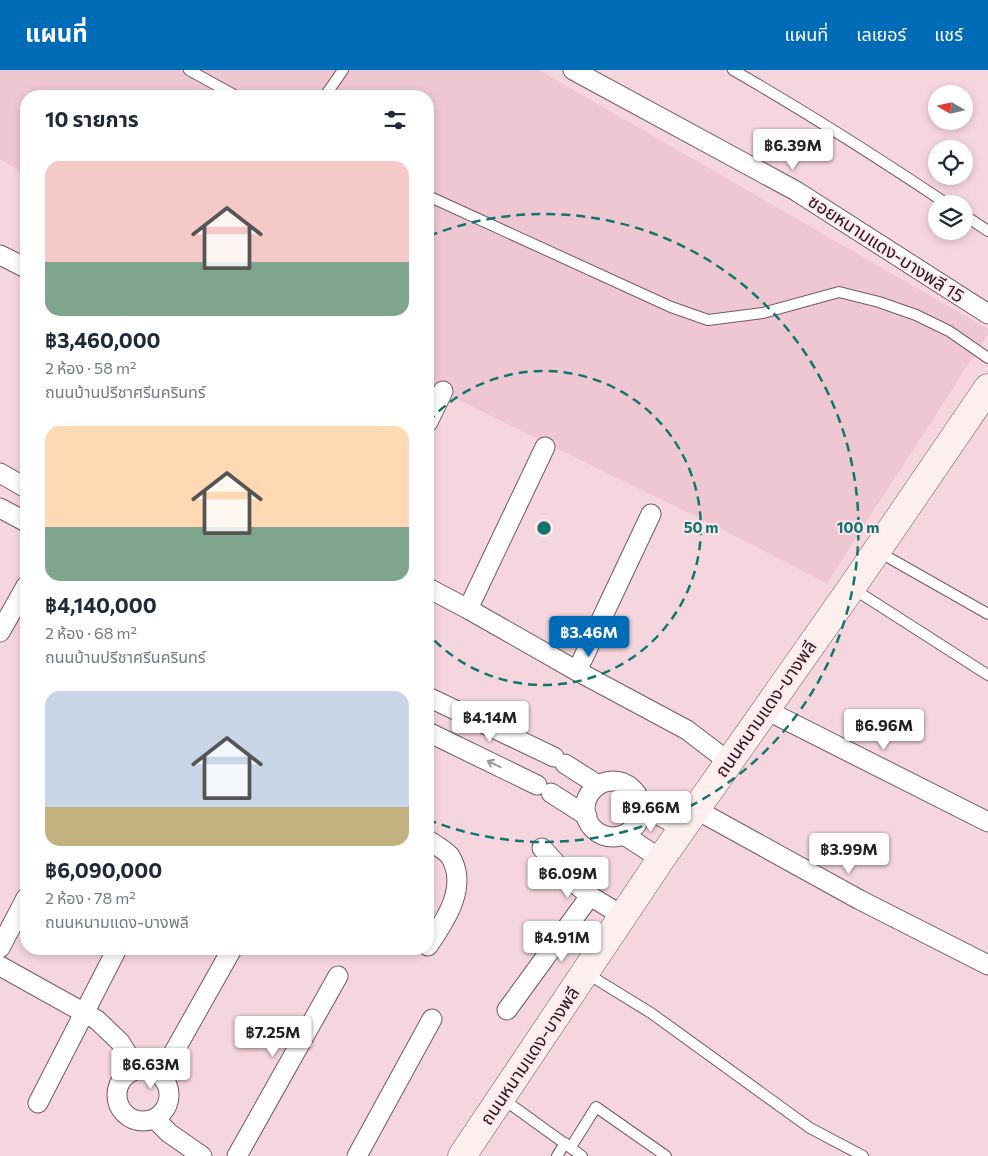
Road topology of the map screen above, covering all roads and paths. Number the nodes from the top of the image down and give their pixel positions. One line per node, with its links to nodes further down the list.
1 (189, 70): 5 (lane)
2 (342, 70): 6 (lane)
3 (573, 70): 13 (street, ซอยหนามแดง-บางพลี 15)
4 (733, 70): 7 (lane)
5 (225, 90)
6 (329, 90)
7 (934, 195)
8 (434, 199): 14 (lane)
9 (973, 221): 10 (lane)
10 (988, 231)
11 (0, 255): 12 (street)
12 (20, 265)
13 (988, 314)
14 (988, 358)
15 (988, 388): 24 (main road, ถนนหนามแดง-บางพลี)
16 (443, 391): 17 (street)
17 (434, 410)
18 (545, 447): 28 (street)
19 (0, 473): 20 (street)
20 (20, 485)
21 (0, 508): 23 (street)
22 (651, 514): 31 (street)
23 (20, 519)
24 (876, 551): 25 (main road, ถนนหนามแดง-บางพลี); 29 (lane)
25 (852, 587): 32 (lane); 34 (main road, ถนนหนามแดง-บางพลี)
26 (434, 591): 28 (street)
27 (20, 597): 30 (street)
28 (468, 609): 31 (street)
29 (988, 614)
30 (0, 632)
31 (577, 671): 36 (street)
32 (988, 675)
33 (434, 704): 37 (street)
34 (766, 710): 36 (main road, ถนนหนามแดง-บางพลี); 41 (street)
35 (434, 735): 39 (street, one-way to 35)
36 (729, 762): 40 (main road, ถนนหนามแดง-บางพลี)
37 (598, 785): 38 (street); 39 (street)
38 (641, 806): 40 (street); 42 (street)
39 (587, 816): 42 (street)
40 (690, 819): 45 (main road, ถนนหนามแดง-บางพลี); 54 (street)
41 (988, 822)
42 (624, 835): 45 (street)
43 (434, 844): 49 (street)
44 (542, 848): 46 (street)
45 (661, 859): 48 (main road, ถนนหนามแดง-บางพลี)
46 (590, 896): 48 (street); 57 (street)
47 (20, 910): 50 (street)
48 (623, 916): 55 (main road, ถนนหนามแดง-บางพลี)
49 (434, 935)
50 (0, 948)
51 (114, 955): 58 (street)
52 (229, 955): 61 (street)
53 (0, 966): 58 (street)
54 (988, 966)
55 (586, 972): 62 (main road, ถนนหนามแดง-บางพลี); 73 (lane)
56 (338, 976): 67 (street)
57 (507, 1010)
58 (84, 1012): 60 (street); 63 (street)
59 (432, 1019): 68 (street)
60 (137, 1069): 61 (street); 64 (street)
61 (161, 1075): 64 (street)
62 (502, 1098): 65 (lane); 69 (main road, ถนนหนามแดง-บางพลี)
63 (38, 1103)
64 (156, 1120): 66 (street)
65 (568, 1145): 70 (lane); 71 (lane); 72 (lane)
66 (202, 1156)
67 (237, 1156)
68 (357, 1156)
69 (462, 1156)
70 (557, 1156)
71 (582, 1156)
72 (666, 1156)
73 (863, 1156)

